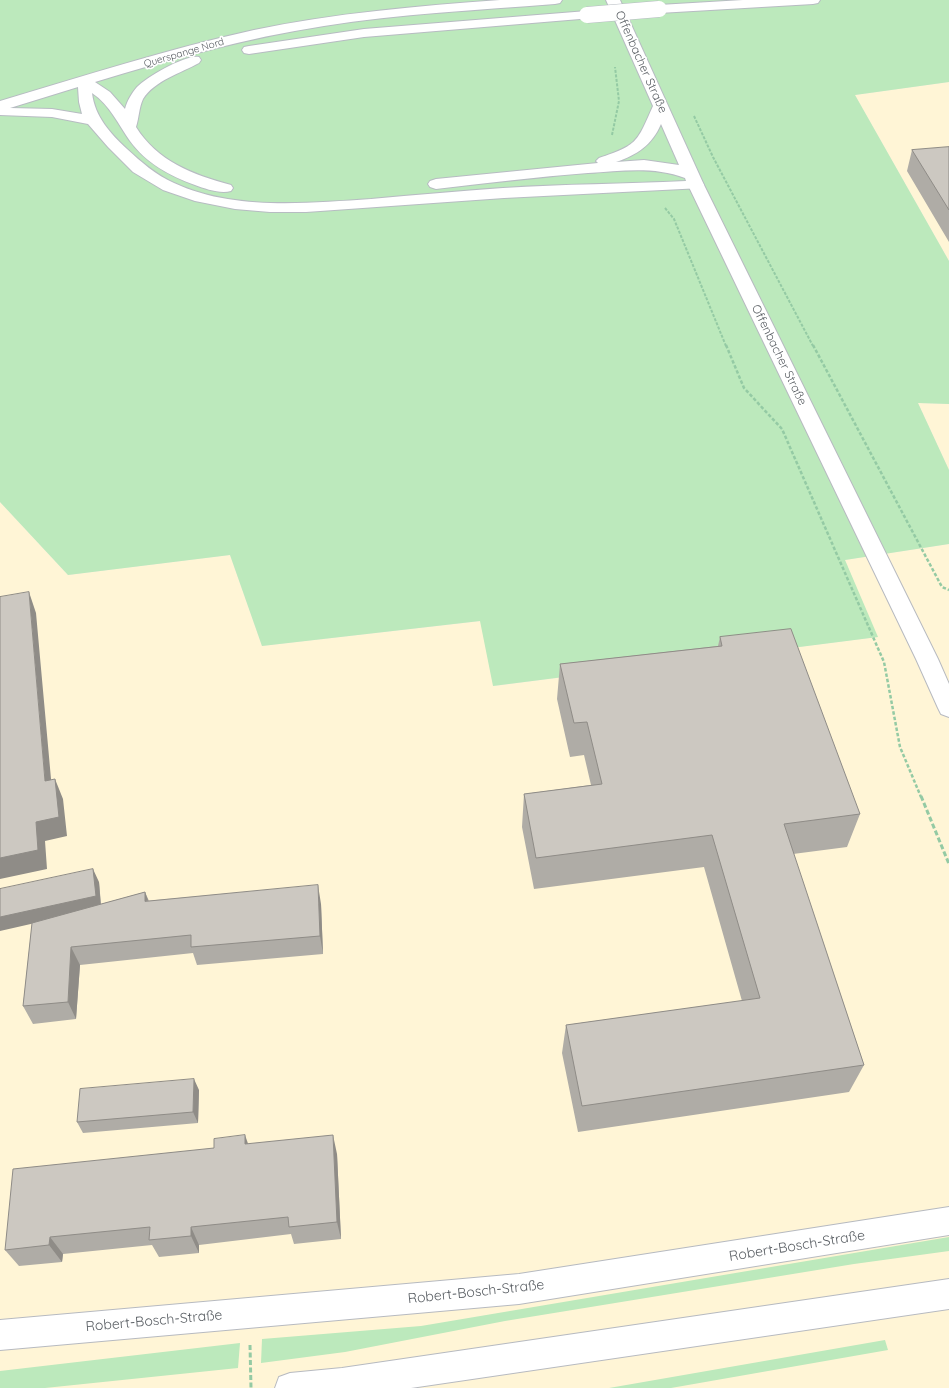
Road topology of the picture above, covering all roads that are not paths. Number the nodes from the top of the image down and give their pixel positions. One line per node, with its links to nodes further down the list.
1 (555, 0): 5 (main road, Querspange Nord)
2 (613, 0): 7 (main road, Offenbacher Straße)
3 (813, 0): 4 (main road, bridge)
4 (194, 60): 5 (main road); 10 (main road)
5 (85, 82): 6 (main road, Querspange Nord); 9 (main road); 10 (main road)
6 (0, 106)
7 (660, 107): 11 (main road); 12 (main road, Offenbacher Straße)
8 (0, 112): 9 (main road)
9 (93, 120): 12 (main road)
10 (129, 126): 11 (main road)
11 (554, 171): 12 (main road)
12 (696, 184): 13 (main road, Offenbacher Straße)
13 (949, 708)
14 (949, 1222): 16 (main road, Robert-Bosch-Straße)
15 (949, 1294): 17 (main road)
16 (0, 1335)
17 (290, 1388)

